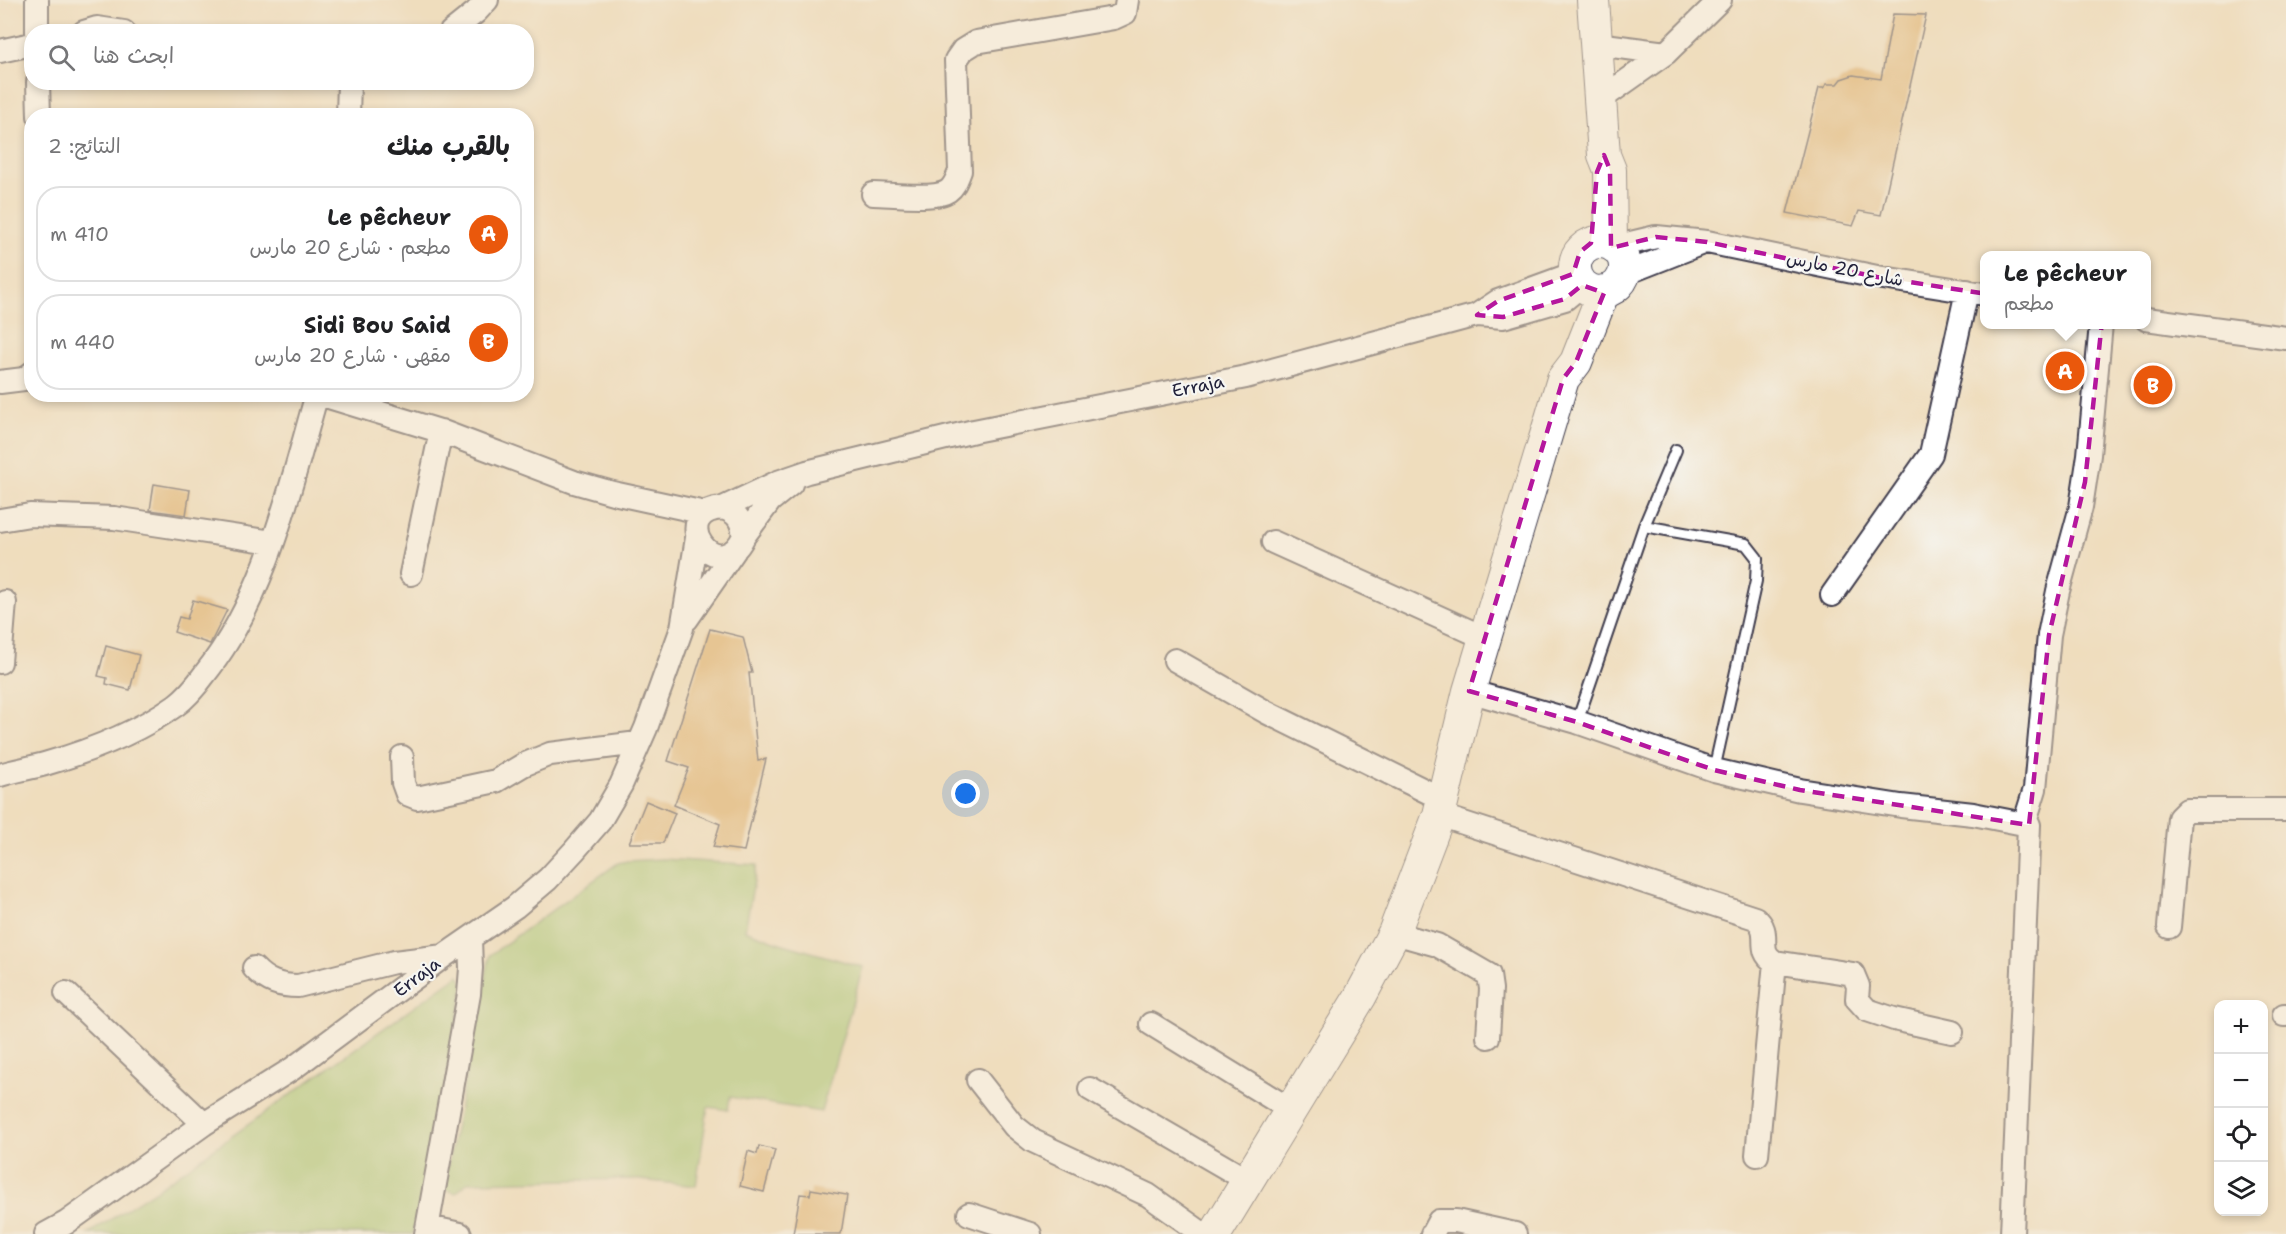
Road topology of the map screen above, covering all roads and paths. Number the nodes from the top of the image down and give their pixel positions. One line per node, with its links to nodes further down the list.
1 (37, 0): 6 (street)
2 (487, 0): 7 (street)
3 (1127, 0): 17 (street)
4 (1593, 0): 8 (main road)
5 (1720, 0): 11 (street)
6 (36, 24)
7 (462, 24)
8 (1597, 44): 11 (street); 14 (main road)
9 (24, 46): 10 (street)
10 (0, 51)
11 (1666, 53): 14 (street)
12 (38, 90): 15 (street)
13 (349, 90): 16 (street)
14 (1601, 99): 18 (main road)
15 (39, 108)
16 (348, 108)
17 (873, 194)
18 (1598, 268): 19 (street, شارع 20 مارس); 29 (street, Erraja); 40 (main road)
19 (1975, 292): 37 (street)
20 (2151, 320): 22 (street)
21 (2101, 329): 51 (street)
22 (2286, 338)
23 (24, 379): 24 (street)
24 (0, 382)
25 (316, 402): 33 (street)
26 (345, 402): 27 (street)
27 (441, 431): 31 (street); 36 (street)
28 (1676, 450): 32 (lane)
29 (807, 472): 31 (street, Erraja); 35 (street)
30 (0, 520): 33 (street)
31 (705, 522): 35 (street); 35 (street); 39 (street)
32 (1644, 526): 44 (lane); 47 (lane)
33 (272, 542): 48 (street)
34 (1273, 542): 40 (street)
35 (739, 543): 39 (street)
36 (411, 574)
37 (1832, 594)
38 (5, 602): 42 (street)
39 (682, 628): 45 (street, Erraja)
40 (1485, 638): 43 (main road)
41 (1175, 660): 49 (street)
42 (0, 662)
43 (1469, 691): 44 (street); 49 (main road)
44 (1577, 722): 47 (street)
45 (638, 743): 46 (street); 54 (street, Erraja)
46 (402, 757)
47 (1714, 770): 51 (street)
48 (0, 775)
49 (1441, 807): 53 (main road); 56 (street)
50 (2286, 810): 52 (street)
51 (2029, 825): 77 (street)
52 (2169, 927)
53 (1394, 933): 61 (street); 64 (main road)
54 (470, 939): 55 (street, Erraja); 69 (street)
55 (444, 956): 57 (street); 65 (street, Erraja)
56 (1775, 962): 60 (street); 66 (street)
57 (254, 969)
58 (66, 993): 65 (street)
59 (1151, 1024): 64 (street)
60 (1952, 1032)
61 (1488, 1037)
62 (978, 1080): 73 (street)
63 (1090, 1089): 67 (street)
64 (1291, 1110): 67 (main road)
65 (204, 1124): 70 (street, Erraja)
66 (1757, 1155)
67 (1247, 1180): 74 (main road)
68 (969, 1214): 72 (street)
69 (427, 1230): 71 (street)
70 (46, 1234)
71 (460, 1234)
72 (1030, 1234)
73 (1203, 1234)
74 (1215, 1234)
75 (1432, 1234): 76 (street)
76 (1515, 1234)
77 (2012, 1234)

